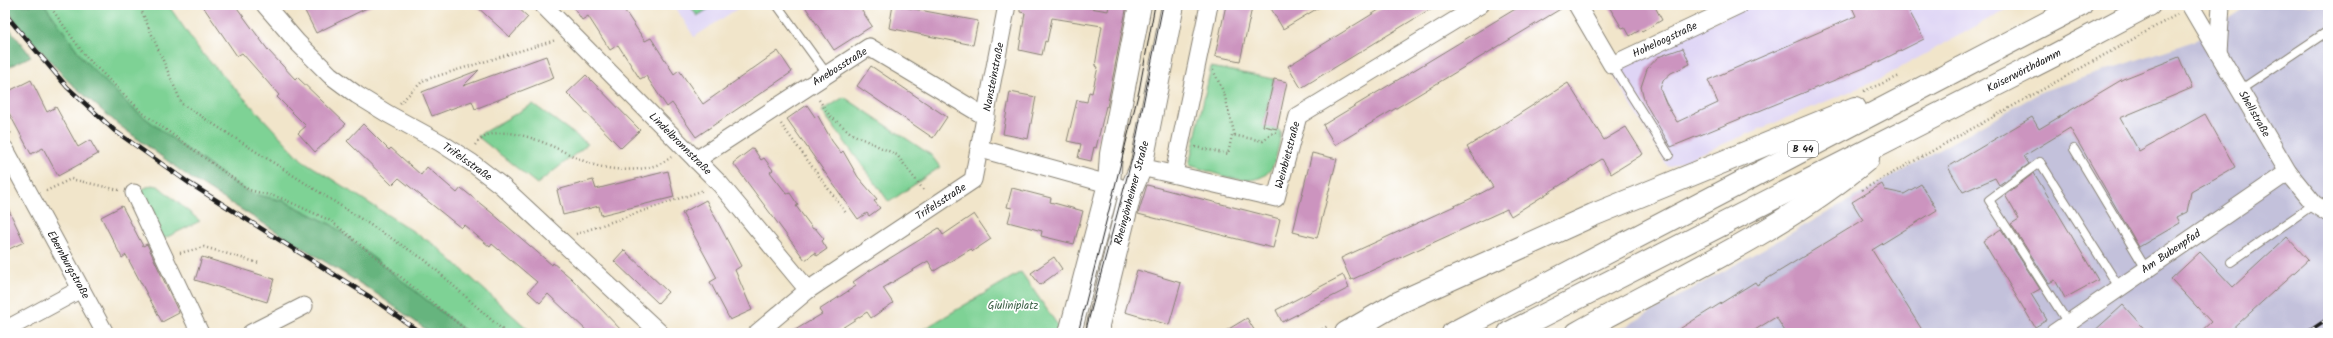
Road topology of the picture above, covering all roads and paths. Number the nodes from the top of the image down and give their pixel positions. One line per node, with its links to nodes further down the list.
1 (49, 5): 67 (path)
2 (139, 5): 68 (path)
3 (543, 5): 19 (street, Lindelbronnstraße)
4 (777, 5): 24 (lane)
5 (1007, 5): 29 (street, Nansteinstraße)
6 (1140, 5): 45 (main road)
7 (1173, 5): 41 (main road, Rheingönheimer Straße)
8 (1209, 5): 33 (street)
9 (1480, 5): 31 (street, Weinbietstraße)
10 (1577, 5): 21 (street)
11 (1739, 5): 21 (street, Hoheloogstraße)
12 (2080, 5): 23 (main road, B 44)
13 (2149, 5): 30 (main road, Kaiserwörthdamm / B 44)
14 (2190, 5): 20 (street, Shellstraße)
15 (2221, 5): 20 (street)
16 (273, 8): 28 (street, Trifelsstraße)
17 (2162, 23): 47 (path)
18 (2328, 31): 26 (lane)
19 (572, 35): 28 (path); 34 (street, Lindelbronnstraße)
20 (2218, 53): 26 (street, Shellstraße)
21 (1612, 65): 38 (lane)
22 (1212, 67): 32 (path)
23 (1950, 73): 73 (main road); 74 (main road, B 44)
24 (827, 74): 25 (street, Anebosstraße); 29 (street, Anebosstraße)
25 (809, 86): 27 (street, Anebosstraße); 50 (path)
26 (2240, 90): 42 (street, Shellstraße)
27 (771, 111): 40 (street, Anebosstraße); 52 (path)
28 (388, 114): 39 (street, Trifelsstraße)
29 (986, 117): 35 (street, Nansteinstraße)
30 (1898, 134): 75 (main road, B 44); 76 (main road)
31 (1293, 135): 32 (path); 43 (street, Weinbietstraße)
32 (1235, 136): 33 (path)
33 (1180, 144): 43 (street)
34 (683, 147): 39 (path); 40 (street, Lindelbronnstraße)
35 (980, 149): 45 (street); 50 (street, Trifelsstraße)
36 (2074, 149): 57 (lane)
37 (5, 151): 49 (street, Ebernburgstraße)
38 (1669, 155)
39 (465, 158): 53 (street, Trifelsstraße)
40 (696, 160): 44 (street, Lindelbronnstraße)
41 (1141, 167): 43 (street, Weinbietstraße); 46 (main road, Rheingönheimer Straße)
42 (2288, 172): 51 (street, Shellstraße); 57 (street, Am Bubenpfad)
43 (1174, 174)
44 (720, 184): 53 (path); 60 (street, Lindelbronnstraße)
45 (1109, 184): 46 (street); 71 (main road)
46 (1131, 190): 72 (main road, Rheingönheimer Straße)
47 (1861, 190)
48 (134, 193): 49 (path); 54 (street)
49 (31, 198): 59 (street, Ebernburgstraße)
50 (934, 206): 60 (street, Trifelsstraße)
51 (2321, 208): 55 (lane)
52 (846, 212)
53 (559, 240): 69 (street, Trifelsstraße)
54 (164, 257): 56 (path); 65 (street)
55 (2231, 262)
56 (259, 264)
57 (2146, 269): 58 (street, Am Bubenpfad)
58 (2119, 287): 62 (street, Am Bubenpfad); 62 (lane)
59 (81, 289): 63 (street); 64 (street, Ebernburgstraße)
60 (808, 290): 70 (street, Trifelsstraße)
61 (304, 306): 66 (street)
62 (2068, 323): 77 (street, Am Bubenpfad)
63 (5, 330)
64 (105, 333)
65 (200, 333)
66 (251, 333)
67 (470, 333)
68 (506, 333)
69 (660, 333)
70 (757, 333)
71 (1070, 333)
72 (1098, 333)
73 (1346, 333)
74 (1453, 333)
75 (1509, 333)
76 (1577, 333)
77 (2054, 333)

